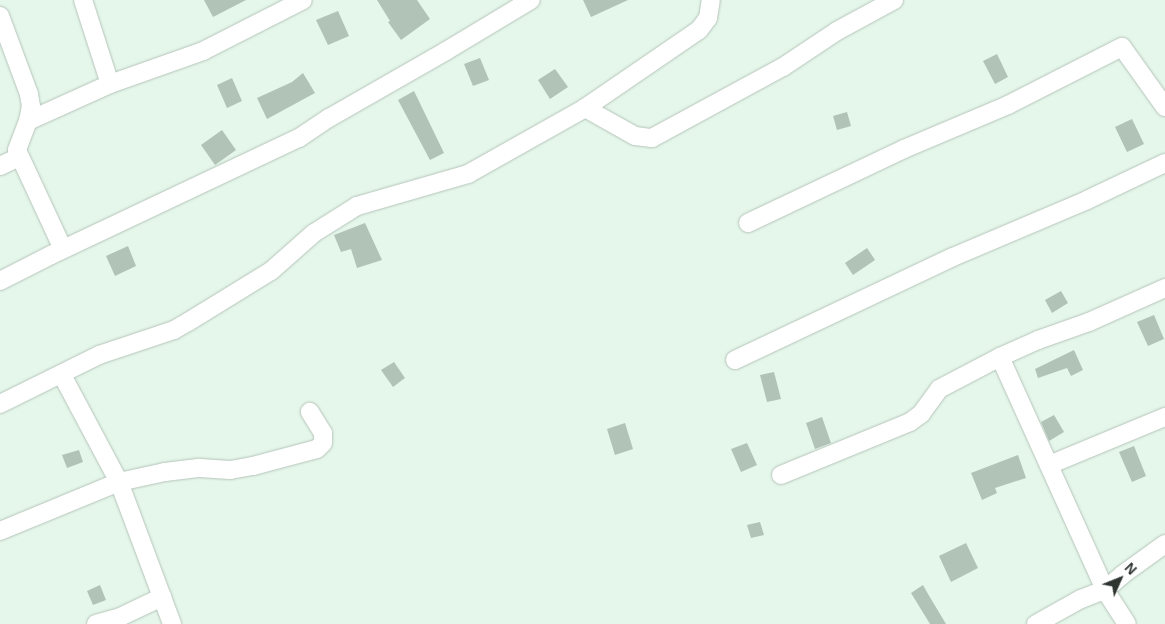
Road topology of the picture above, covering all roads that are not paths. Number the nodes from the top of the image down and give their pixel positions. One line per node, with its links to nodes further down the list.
1 (83, 0): 8 (street)
2 (303, 0): 8 (street)
3 (531, 0): 16 (street)
4 (711, 0): 10 (street)
5 (894, 0): 10 (street)
6 (0, 16): 7 (street)
7 (4, 38): 11 (street)
8 (110, 84): 11 (street)
9 (1165, 107): 15 (street)
10 (585, 108): 21 (street)
11 (28, 121): 12 (street)
12 (19, 157): 14 (street); 16 (street)
13 (1165, 163): 20 (street)
14 (0, 166)
15 (748, 223)
16 (63, 249): 17 (street)
17 (0, 281)
18 (1165, 288): 19 (street)
19 (1000, 357): 25 (street); 26 (street)
20 (735, 360)
21 (62, 375): 22 (street); 27 (street)
22 (0, 404)
23 (310, 412): 27 (street)
24 (1165, 417): 25 (street)
25 (1049, 465): 30 (street)
26 (781, 475)
27 (119, 482): 28 (street); 31 (street)
28 (0, 531)
29 (1165, 544): 30 (street)
30 (1105, 590): 32 (street); 35 (street)
31 (162, 597): 33 (street); 34 (street)
32 (1043, 622)
33 (96, 624)
34 (172, 624)
35 (1127, 624)

